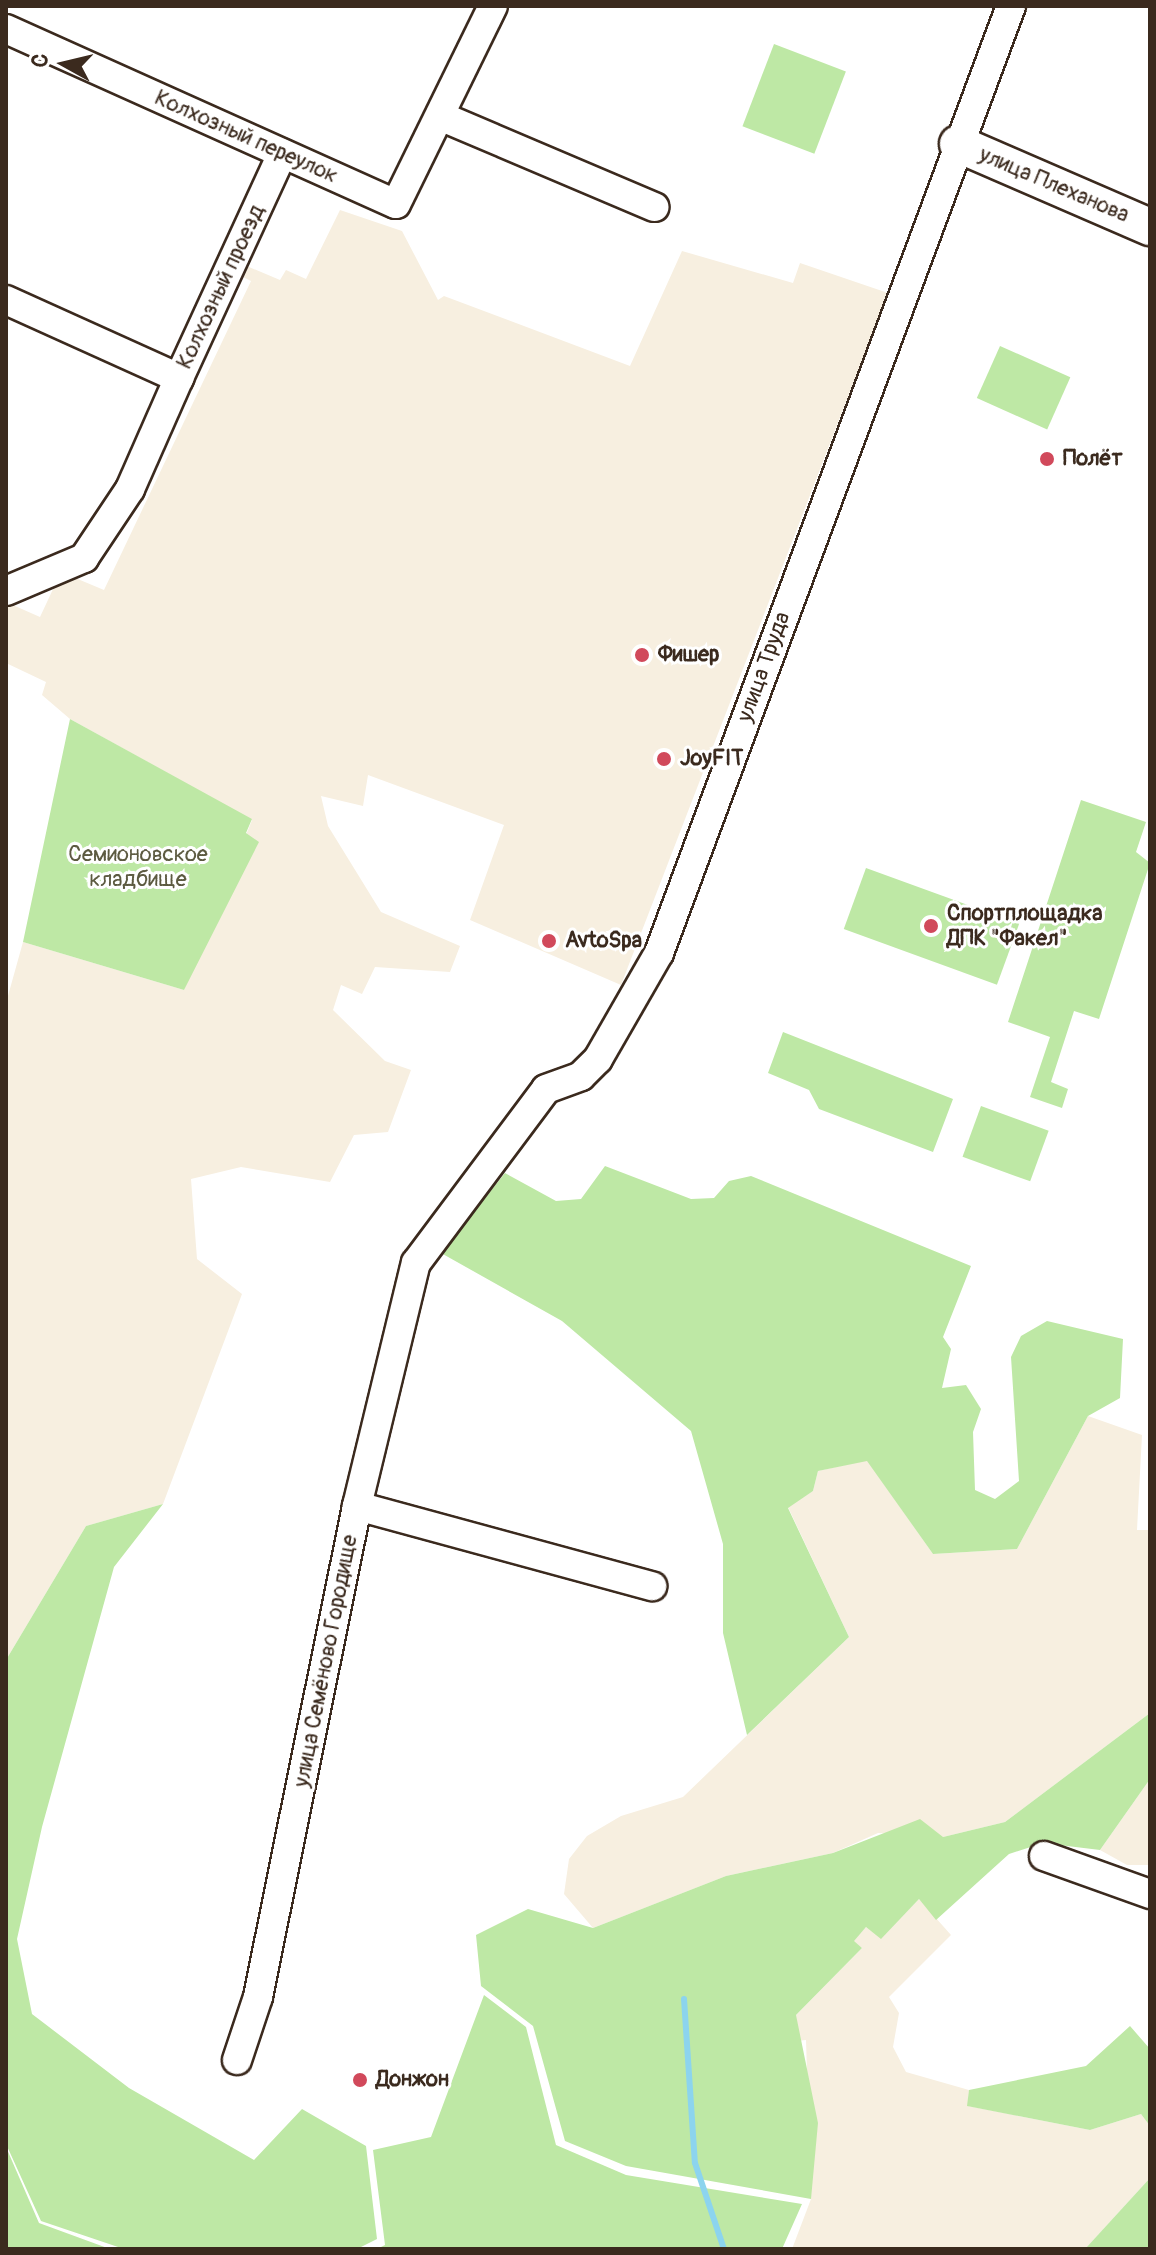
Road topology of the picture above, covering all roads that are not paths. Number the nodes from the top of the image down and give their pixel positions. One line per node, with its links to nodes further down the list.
1 (493, 6): 4 (street, Колхозный переулок)
2 (1011, 6): 5 (street, улица Труда)
3 (6, 29): 6 (street, Колхозный переулок)
4 (440, 116): 6 (street, Колхозный переулок); 7 (street)
5 (958, 144): 8 (main road, улица Плеханова); 12 (street, улица Труда)
6 (282, 154): 10 (street, Колхозный проезд)
7 (654, 207)
8 (1150, 227)
9 (6, 300): 10 (street, Колхозный проезд)
10 (179, 378): 11 (street)
11 (6, 591)
12 (416, 1263): 13 (street, улица Семёново Городище)
13 (357, 1506): 14 (street); 17 (street, улица Семёново Городище)
14 (652, 1586)
15 (1044, 1856): 16 (street)
16 (1150, 1894)
17 (237, 2060)

